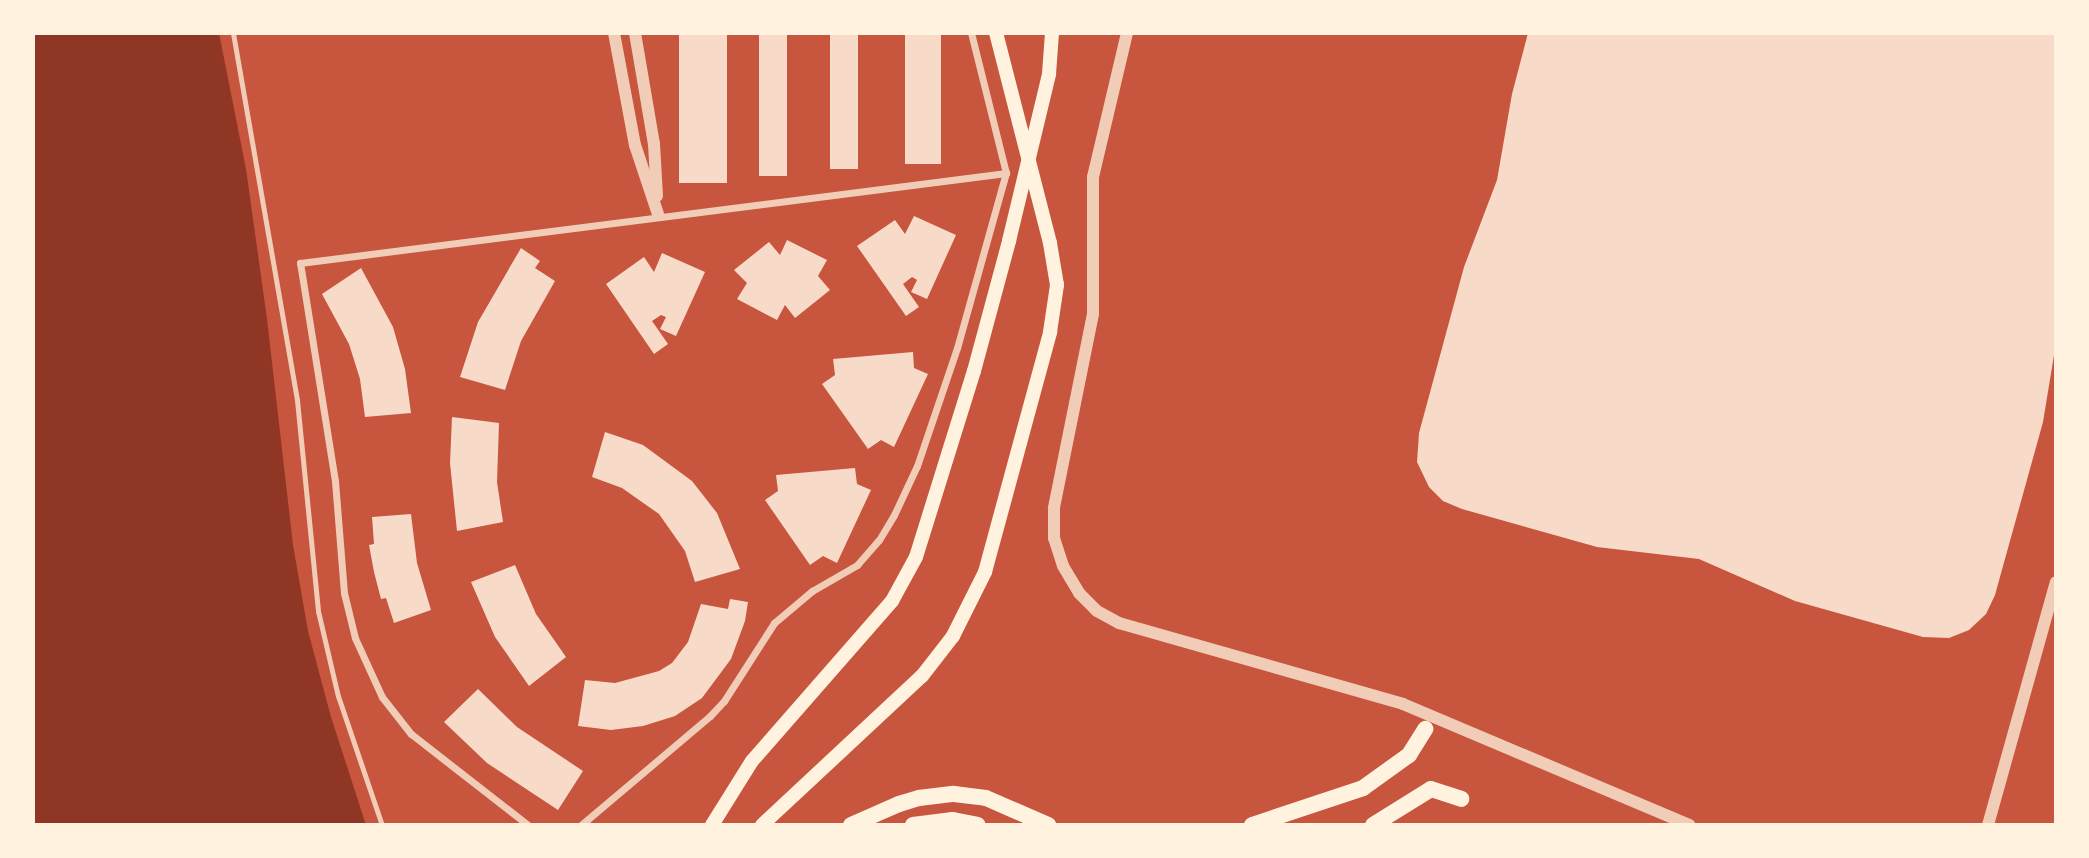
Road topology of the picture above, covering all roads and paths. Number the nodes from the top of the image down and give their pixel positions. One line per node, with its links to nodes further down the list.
1 (233, 33): 13 (lane)
2 (614, 33): 9 (street)
3 (635, 33): 9 (street)
4 (971, 33): 8 (street)
5 (996, 33): 17 (main road)
6 (1052, 33): 16 (main road)
7 (1127, 33): 24 (street)
8 (1006, 173): 9 (street); 15 (street)
9 (659, 214): 14 (street)
10 (2056, 582): 25 (street)
11 (1425, 729): 22 (main road)
12 (1461, 799): 23 (main road)
13 (383, 825)
14 (528, 825)
15 (581, 825)
16 (712, 825)
17 (762, 825)
18 (851, 825): 21 (main road)
19 (913, 825): 20 (main road)
20 (978, 825)
21 (1048, 825)
22 (1252, 825)
23 (1373, 825)
24 (1689, 825)
25 (1989, 825)

